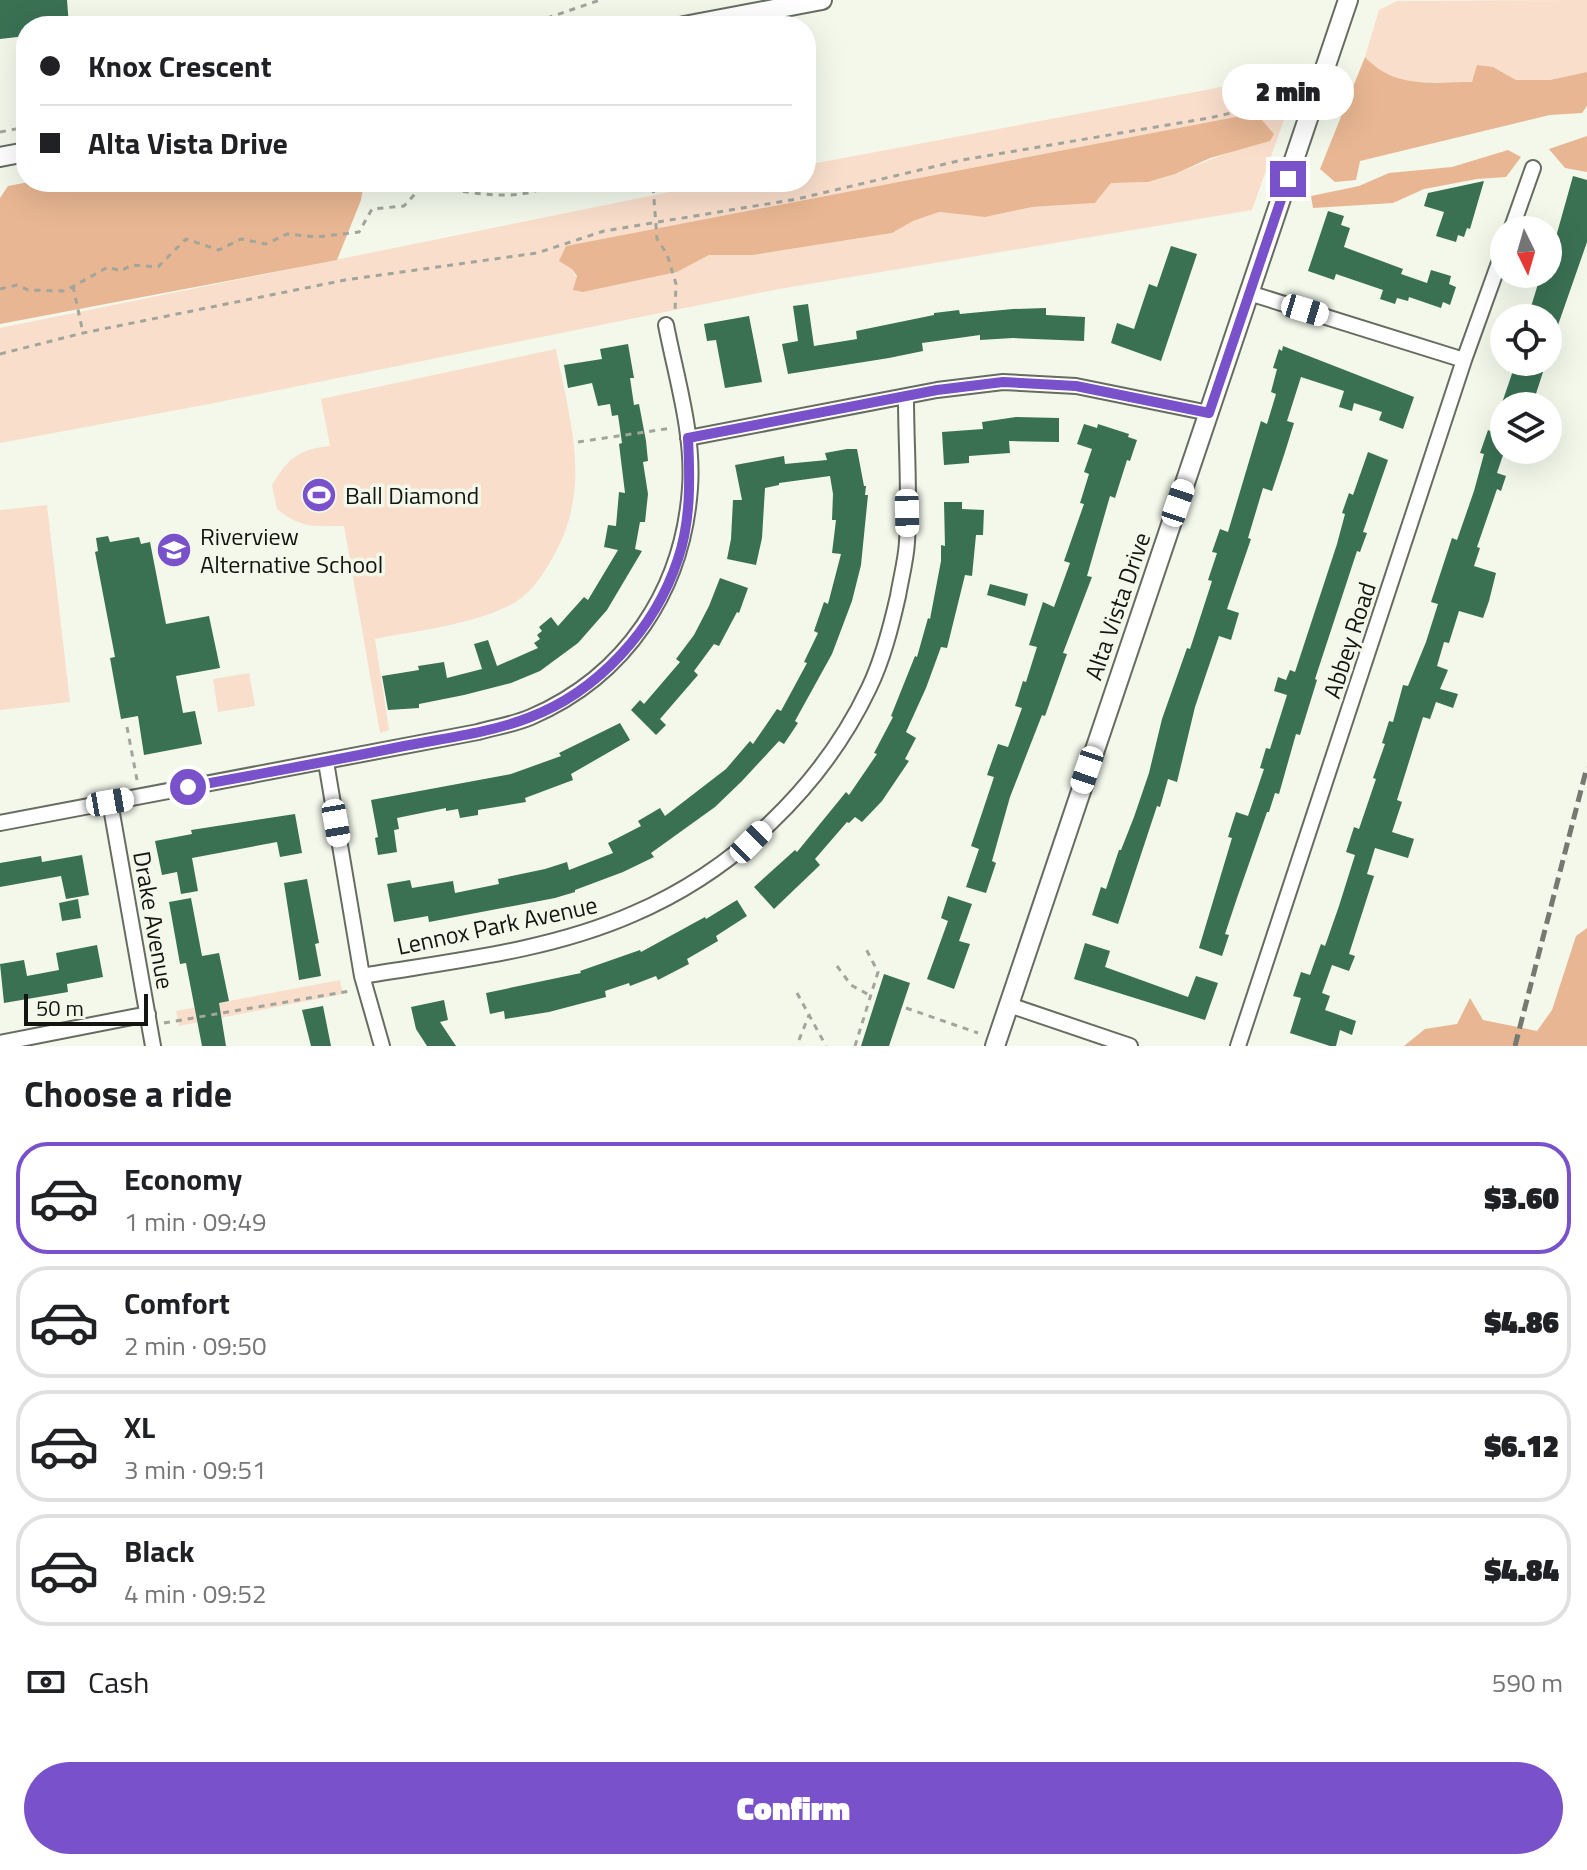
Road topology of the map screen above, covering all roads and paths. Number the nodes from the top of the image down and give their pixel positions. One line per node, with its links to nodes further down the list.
1 (600, 0): 4 (path)
2 (822, 0): 5 (street)
3 (1348, 0): 17 (street, Alta Vista Drive)
4 (553, 16)
5 (737, 16)
6 (1289, 100): 13 (path)
7 (1533, 168): 12 (street)
8 (417, 192): 14 (path)
9 (465, 192): 10 (path)
10 (523, 192)
11 (653, 192): 13 (path)
12 (1516, 216)
13 (655, 222): 18 (path); 19 (path)
14 (73, 286): 16 (path); 19 (path)
15 (1490, 288): 21 (street, Abbey Road)
16 (0, 289)
17 (1249, 293): 21 (street); 23 (street, Alta Vista Drive)
18 (666, 325): 25 (street)
19 (83, 333): 20 (path)
20 (0, 354)
21 (1464, 360): 50 (street, Abbey Road)
22 (906, 397): 23 (street); 25 (street); 34 (street, Lennox Park Avenue)
23 (1209, 413): 37 (street, Alta Vista Drive)
24 (672, 428): 26 (path)
25 (688, 438): 28 (street)
26 (578, 442)
27 (127, 727): 29 (path)
28 (326, 762): 30 (street); 34 (street)
29 (138, 784)
30 (110, 802): 31 (street); 40 (street, Drake Avenue)
31 (0, 823)
32 (865, 947): 36 (path)
33 (837, 966): 36 (path)
34 (364, 982): 40 (path); 45 (street)
35 (797, 993): 39 (path)
36 (871, 996): 47 (path)
37 (1009, 1005): 48 (street, Alta Vista Drive); 49 (street)
38 (906, 1008): 41 (path)
39 (809, 1015): 42 (path); 46 (path)
40 (149, 1020): 43 (street); 44 (street, Drake Avenue)
41 (978, 1033)
42 (799, 1040)
43 (0, 1043)
44 (153, 1046)
45 (382, 1046)
46 (826, 1046)
47 (855, 1046)
48 (995, 1046)
49 (1130, 1046)
50 (1238, 1046)

